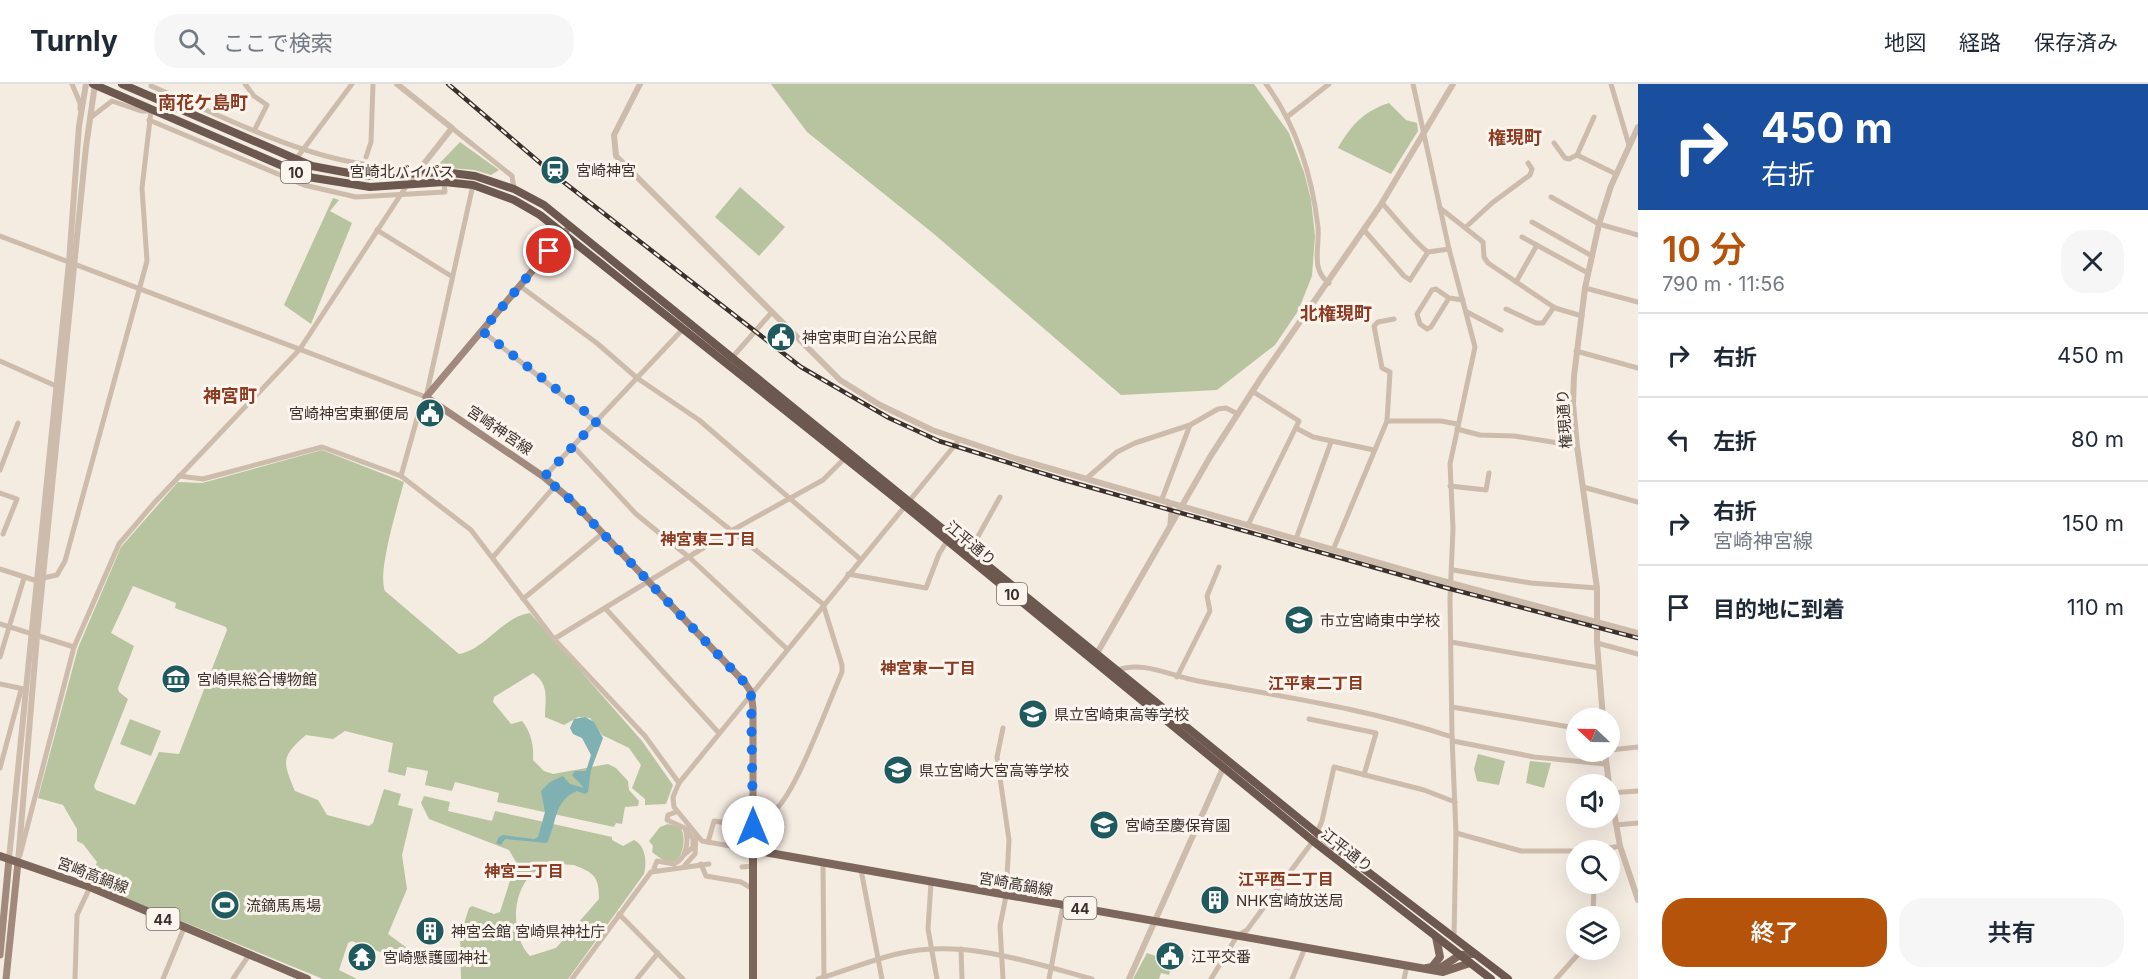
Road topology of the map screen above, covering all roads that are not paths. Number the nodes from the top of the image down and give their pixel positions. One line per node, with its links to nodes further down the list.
1 (72, 84): 20 (street)
2 (92, 84): 15 (highway, 宮崎北バイパス / 10); 18 (street); 20 (street)
3 (245, 84): 23 (street)
4 (352, 84): 27 (street)
5 (373, 84): 29 (street)
6 (397, 84): 22 (street)
7 (640, 84): 71 (street)
8 (1266, 84): 16 (street)
9 (1329, 84): 16 (street)
10 (1413, 84): 24 (street)
11 (1453, 84): 24 (street)
12 (1611, 84): 26 (street)
13 (124, 85): 14 (highway, 宮崎北バイパス / 10)
14 (150, 88): 23 (street); 30 (highway, 宮崎北バイパス / 10)
15 (151, 111): 18 (street); 19 (street); 36 (highway, 宮崎北バイパス / 10)
16 (1287, 117): 62 (street)
17 (1594, 117): 28 (street)
18 (90, 118): 58 (street)
19 (148, 120): 39 (street); 65 (street)
20 (79, 126): 58 (street)
21 (1638, 127): 26 (street, 権現通り)
22 (452, 128): 32 (street); 38 (street)
23 (255, 129): 27 (street)
24 (1424, 138): 42 (street); 43 (street)
25 (1554, 143): 28 (street)
26 (1629, 145): 33 (street, 権現通り)
27 (302, 149): 30 (street); 34 (street)
28 (1577, 155): 33 (street)
29 (366, 157)
30 (296, 159): 34 (highway, 宮崎北バイパス / 10)
31 (1528, 162): 47 (street)
32 (415, 173): 34 (highway, 宮崎北バイパス / 10); 36 (street); 38 (highway, 宮崎北バイパス / 10)
33 (1616, 174): 45 (street, 権現通り)
34 (365, 176)
35 (444, 182): 36 (highway, 宮崎北バイパス / 10); 37 (highway, 宮崎北バイパス / 10); 39 (street)
36 (408, 184): 39 (street)
37 (473, 185): 41 (highway, 宮崎北バイパス / 10); 60 (street)
38 (514, 189): 46 (highway, 江平通り / 10)
39 (400, 195): 48 (street)
40 (1551, 197): 45 (street)
41 (513, 200): 50 (highway, 江平通り / 10)
42 (1382, 203): 49 (street); 56 (street)
43 (1440, 208): 47 (street); 55 (street)
44 (1532, 222): 57 (street)
45 (1599, 224): 51 (street); 57 (street, 権現通り)
46 (570, 226): 50 (main road); 81 (highway, 江平通り / 10)
47 (1466, 227): 61 (street)
48 (377, 230): 60 (street); 78 (street)
49 (1364, 230): 56 (street); 62 (street)
50 (563, 234): 63 (main road); 75 (highway, 江平通り / 10)
51 (1638, 235)
52 (0, 237): 58 (street)
53 (1522, 237): 54 (street)
54 (1537, 245): 59 (street); 61 (street)
55 (1449, 249): 56 (street); 67 (street)
56 (1428, 252)
57 (1592, 256): 59 (street, 権現通り)
58 (73, 264): 65 (street); 84 (street); 134 (street)
59 (1588, 273): 64 (street, 権現通り)
60 (451, 276): 86 (street)
61 (1516, 282): 69 (street)
62 (1329, 283): 85 (street)
63 (520, 286): 77 (main road); 83 (street)
64 (1585, 288): 68 (street); 73 (street, 権現通り)
65 (140, 289): 78 (street); 134 (street)
66 (1449, 298): 66 (street); 67 (street)
67 (1463, 300): 72 (street)
68 (1638, 302)
69 (1554, 307): 70 (street); 73 (street)
70 (1506, 309)
71 (772, 312): 81 (street); 94 (street)
72 (1467, 312): 76 (street); 92 (street)
73 (1582, 316): 79 (street, 権現通り)
74 (1394, 319): 89 (street)
75 (683, 329): 81 (highway, 江平通り / 10); 83 (street)
76 (1501, 330)
77 (482, 331): 86 (main road); 88 (street)
78 (300, 348): 86 (street); 103 (street)
79 (1576, 351): 82 (street); 97 (street, 権現通り)
80 (0, 361): 84 (street)
81 (730, 361): 100 (highway, 江平通り / 10); 114 (highway, 江平通り / 10)
82 (1638, 368)
83 (637, 378): 88 (street); 111 (street)
84 (56, 386): 134 (street)
85 (1252, 392): 87 (street); 93 (street)
86 (426, 397): 104 (street); 105 (main road, 宮崎神宮線)
87 (1238, 414): 91 (street); 116 (street)
88 (597, 421): 96 (street); 118 (street)
89 (1387, 421): 92 (street); 98 (street)
90 (18, 423): 99 (street)
91 (1190, 425): 106 (street); 113 (street)
92 (1457, 427): 97 (street); 108 (street)
93 (1296, 428): 95 (street); 117 (street)
94 (959, 440): 106 (street); 114 (street)
95 (1331, 442): 98 (street); 122 (street)
96 (573, 446): 105 (street); 127 (street)
97 (1577, 446): 109 (street, 権現通り)
98 (1374, 450): 125 (street)
99 (2, 458): 101 (street)
100 (845, 458): 111 (street); 114 (highway, 江平通り / 10)
101 (0, 470)
102 (1489, 473): 108 (street)
103 (179, 476): 104 (street); 149 (street)
104 (401, 476): 126 (street)
105 (544, 477): 107 (main road, 宮崎神宮線)
106 (1086, 479): 113 (street)
107 (555, 486): 121 (main road, 宮崎神宮線); 126 (street)
108 (1450, 486): 131 (street)
109 (1583, 488): 115 (street); 137 (street, 権現通り)
110 (0, 493): 120 (street)
111 (789, 497): 118 (street); 128 (street)
112 (1000, 497): 124 (street)
113 (1164, 500): 116 (street); 119 (street)
114 (906, 502): 123 (highway, 江平通り / 10); 124 (highway, 江平通り / 10); 128 (street)
115 (1638, 502)
116 (1183, 505): 117 (street); 119 (street)
117 (1248, 525): 122 (street)
118 (731, 531): 127 (street); 139 (street)
119 (1168, 532): 151 (street)
120 (3, 534)
121 (602, 534): 135 (main road, 宮崎神宮線); 138 (street)
122 (1296, 539): 125 (street)
123 (947, 541): 132 (street); 154 (highway, 江平通り / 10)
124 (971, 549): 151 (highway, 江平通り / 10)
125 (1334, 550): 136 (street)
126 (493, 557): 138 (street)
127 (690, 558): 135 (street); 150 (street)
128 (860, 559): 132 (street)
129 (1219, 567): 157 (street)
130 (0, 569): 133 (street)
131 (1453, 570): 136 (street); 137 (street)
132 (848, 574): 139 (street)
133 (24, 578): 134 (street); 143 (street)
134 (41, 578): 145 (street)
135 (648, 582): 140 (street); 160 (main road, 宮崎神宮線)
136 (1452, 583): 141 (street); 147 (street)
137 (1597, 588): 141 (street, 権現通り)
138 (523, 599): 146 (street)
139 (823, 604): 150 (street); 180 (street)
140 (605, 608): 146 (street); 166 (street)
141 (1597, 622): 144 (street); 148 (street, 権現通り)
142 (0, 624): 143 (street)
143 (9, 627): 145 (street); 153 (street)
144 (1638, 633)
145 (35, 635): 149 (street); 159 (street); 192 (street)
146 (554, 639): 175 (street)
147 (1451, 642): 155 (street); 161 (street)
148 (1597, 643): 152 (street); 155 (street, 権現通り)
149 (74, 647): 192 (street)
150 (786, 649): 160 (street)
151 (1099, 653): 154 (street); 156 (highway, 江平通り / 10)
152 (1638, 654)
153 (0, 657)
154 (1092, 660): 170 (highway, 江平通り / 10)
155 (1599, 668): 162 (street, 権現通り)
156 (1118, 670): 157 (street); 170 (highway, 江平通り / 10)
157 (1177, 676): 167 (street)
158 (0, 684): 159 (street)
159 (23, 689): 172 (street); 192 (street)
160 (751, 693): 166 (street); 180 (main road)
161 (1452, 707): 164 (street); 167 (street)
162 (1602, 708)
163 (1309, 719): 174 (street)
164 (1566, 726)
165 (1003, 728): 205 (street)
166 (718, 732): 175 (street)
167 (1452, 739): 171 (street); 178 (street)
168 (1638, 747): 169 (street)
169 (1620, 749)
170 (1226, 764): 186 (highway, 江平通り / 10); 209 (street)
171 (1605, 764): 173 (street)
172 (0, 768)
173 (1607, 774)
174 (1364, 775): 178 (street); 186 (street)
175 (679, 783): 179 (street)
176 (1638, 791): 177 (street)
177 (1620, 792)
178 (1455, 802): 184 (street)
179 (675, 809): 185 (street); 200 (street)
180 (753, 814): 183 (main road)
181 (1638, 823): 182 (street)
182 (1620, 825)
183 (753, 827): 187 (street); 189 (main road)
184 (1456, 833): 190 (street); 213 (street)
185 (696, 835): 187 (street); 197 (street)
186 (1315, 837): 211 (street); 212 (highway, 江平通り / 10); 213 (highway, 江平通り / 10)
187 (705, 841): 189 (street)
188 (1620, 846): 204 (street)
189 (753, 850): 195 (main road, 宮崎高鍋線 / 44); 196 (main road)
190 (1566, 852)
191 (0, 856): 192 (main road, 宮崎高鍋線 / 44)
192 (14, 860): 202 (main road, 宮崎高鍋線 / 44); 219 (main road); 233 (main road)
193 (700, 864): 194 (street); 197 (street); 203 (street)
194 (709, 864)
195 (823, 864): 199 (main road, 宮崎高鍋線 / 44); 232 (street)
196 (753, 866): 198 (street); 203 (main road)
197 (682, 867): 200 (street)
198 (742, 867)
199 (861, 870): 201 (main road, 宮崎高鍋線 / 44); 223 (street)
200 (656, 871): 208 (street)
201 (931, 883): 205 (main road, 宮崎高鍋線 / 44); 216 (street)
202 (90, 887): 210 (main road, 宮崎高鍋線 / 44); 234 (street)
203 (753, 889): 241 (main road)
204 (1636, 891): 206 (street)
205 (1006, 896): 207 (main road, 宮崎高鍋線 / 44); 222 (street)
206 (1638, 900)
207 (1063, 905): 209 (main road, 宮崎高鍋線 / 44); 227 (street)
208 (619, 914): 217 (street); 238 (street)
209 (1155, 922): 211 (main road, 宮崎高鍋線 / 44); 248 (street)
210 (184, 928): 220 (main road, 宮崎高鍋線 / 44); 235 (street)
211 (1237, 936): 214 (main road, 宮崎高鍋線 / 44); 249 (street)
212 (1436, 937): 221 (highway, 江平通り / 10); 228 (main road)
213 (1454, 938): 218 (highway, 10)
214 (1305, 948): 226 (main road, 宮崎高鍋線 / 44); 250 (street)
215 (961, 949): 216 (street); 222 (street); 244 (street)
216 (931, 950): 223 (street); 243 (street)
217 (658, 953): 239 (street); 240 (street)
218 (1473, 954): 221 (main road); 253 (highway, 10)
219 (0, 955)
220 (249, 955): 231 (main road, 宮崎高鍋線 / 44); 236 (street)
221 (1460, 955): 225 (highway, 江平通り / 10); 229 (main road)
222 (1003, 956): 227 (street); 245 (street)
223 (878, 960): 232 (street); 242 (street)
224 (1573, 960): 254 (street)
225 (1470, 963): 230 (main road, 宮崎高鍋線 / 44); 252 (highway, 江平通り / 10)
226 (1407, 966): 228 (main road, 宮崎高鍋線 / 44); 251 (street)
227 (1050, 968): 246 (street); 247 (street)
228 (1424, 969): 229 (main road, 宮崎高鍋線 / 44)
229 (1437, 970): 230 (main road, 宮崎高鍋線 / 44)
230 (1451, 975)
231 (296, 977): 237 (main road, 宮崎高鍋線 / 44)
232 (822, 978)
233 (6, 979)
234 (75, 979)
235 (163, 979)
236 (233, 979)
237 (307, 979)
238 (572, 979)
239 (637, 979)
240 (683, 979)
241 (753, 979)
242 (882, 979)
243 (937, 979)
244 (962, 979)
245 (1002, 979)
246 (1049, 979)
247 (1092, 979)
248 (1129, 979)
249 (1211, 979)
250 (1292, 979)
251 (1404, 979)
252 (1491, 979)
253 (1508, 979)
254 (1556, 979)

